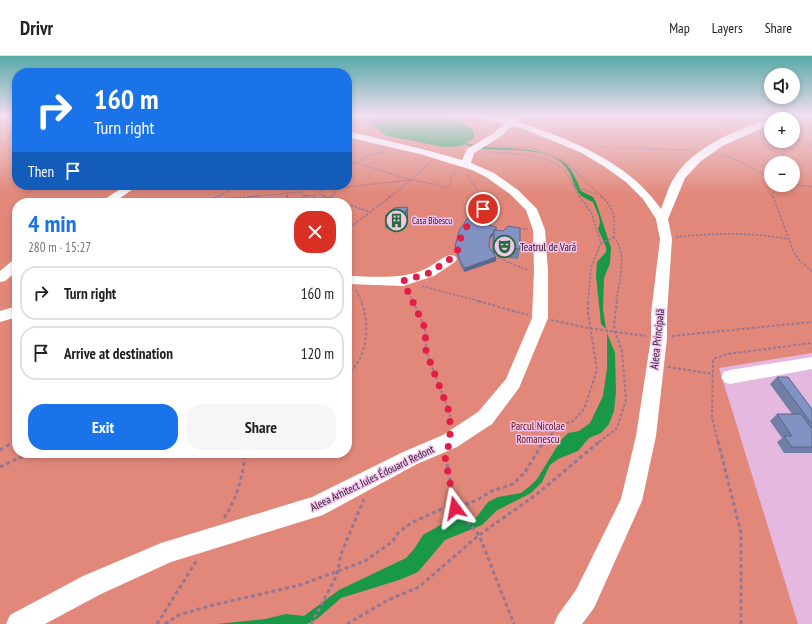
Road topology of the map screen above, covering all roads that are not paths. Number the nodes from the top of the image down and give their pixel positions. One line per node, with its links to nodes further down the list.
1 (390, 143): 5 (street)
2 (483, 143): 6 (street)
3 (566, 143): 9 (street, Aleea Principală)
4 (723, 143): 9 (street)
5 (423, 152): 6 (street); 6 (street)
6 (467, 162): 18 (street, Aleea Arhitect Jules Édouard Redont)
7 (126, 190): 8 (street)
8 (113, 198)
9 (662, 219): 19 (street, Aleea Principală)
10 (450, 259): 13 (street)
11 (12, 268): 12 (street)
12 (0, 278)
13 (352, 280)
14 (12, 313): 15 (street)
15 (0, 317)
16 (812, 363): 17 (street)
17 (730, 377)
18 (19, 624)
19 (567, 624)

